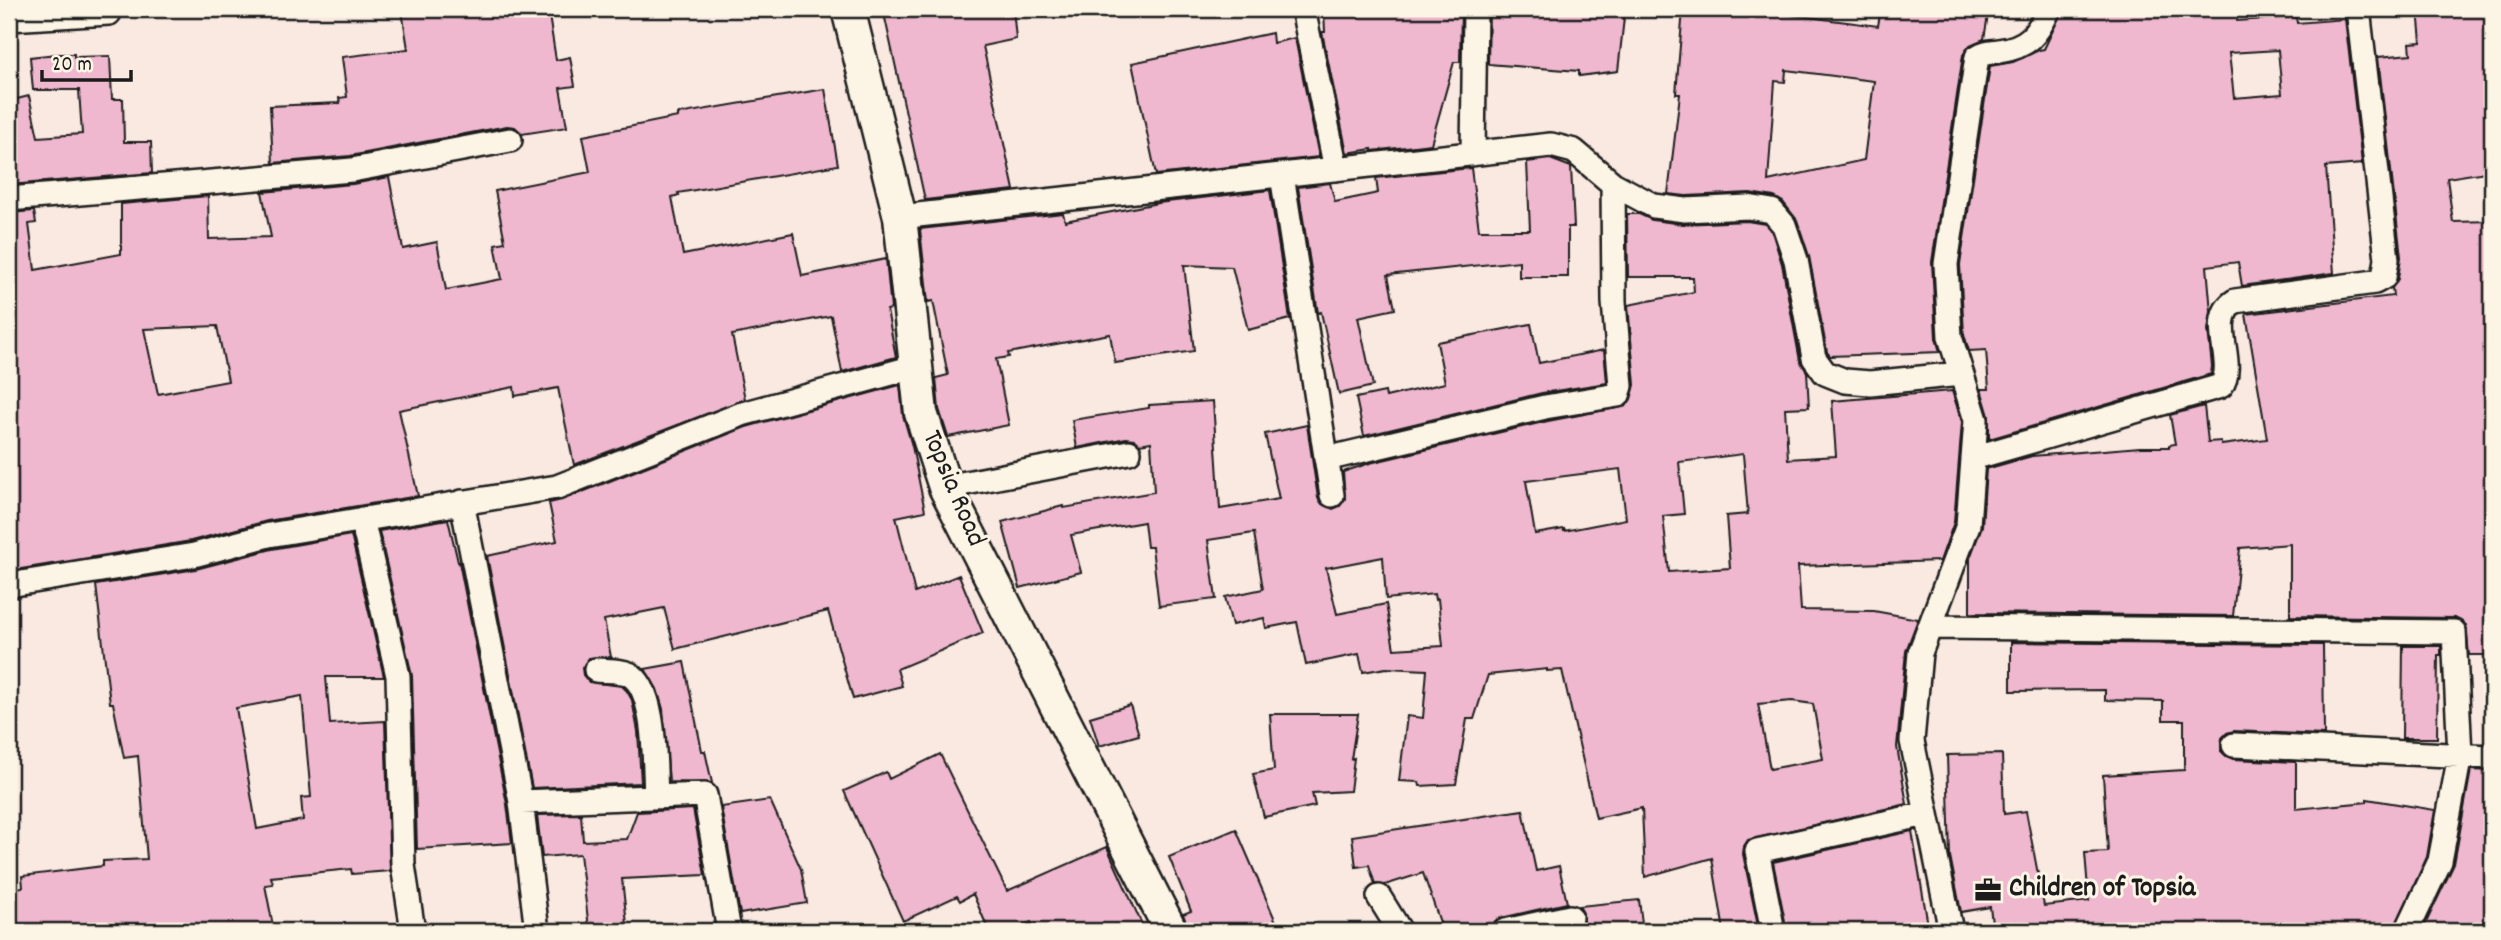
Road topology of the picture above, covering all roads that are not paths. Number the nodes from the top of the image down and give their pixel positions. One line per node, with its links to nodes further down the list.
1 (111, 9): 7 (street)
2 (848, 9): 14 (street, Topsia Road)
3 (1303, 9): 10 (street)
4 (1475, 9): 9 (street)
5 (2049, 9): 16 (street)
6 (2358, 9): 18 (street)
7 (9, 19)
8 (510, 140): 13 (street)
9 (1473, 153): 10 (street); 12 (street)
10 (1336, 169): 11 (street)
11 (1282, 175): 14 (street); 19 (street)
12 (1613, 184): 16 (street); 19 (street)
13 (9, 198)
14 (900, 217): 15 (street, Topsia Road)
15 (914, 367): 20 (street, Topsia Road); 22 (street)
16 (1961, 374): 18 (street)
17 (1129, 452): 20 (street)
18 (1973, 458): 25 (street)
19 (1326, 459): 21 (street)
20 (945, 487): 38 (street, Topsia Road)
21 (1332, 495)
22 (462, 502): 23 (street); 31 (street)
23 (362, 520): 24 (street); 35 (street)
24 (9, 585)
25 (1930, 627): 28 (street); 32 (street)
26 (596, 670): 30 (street)
27 (2234, 745): 28 (street)
28 (2460, 755): 29 (street); 43 (street)
29 (2492, 757)
30 (656, 795): 31 (street); 37 (street)
31 (521, 802): 36 (street)
32 (1926, 814): 41 (street); 42 (street)
33 (1379, 897): 39 (street)
34 (1570, 916): 40 (street)
35 (413, 931)
36 (537, 931)
37 (729, 931)
38 (1171, 931)
39 (1400, 931)
40 (1505, 931)
41 (1773, 931)
42 (1951, 931)
43 (2407, 931)

